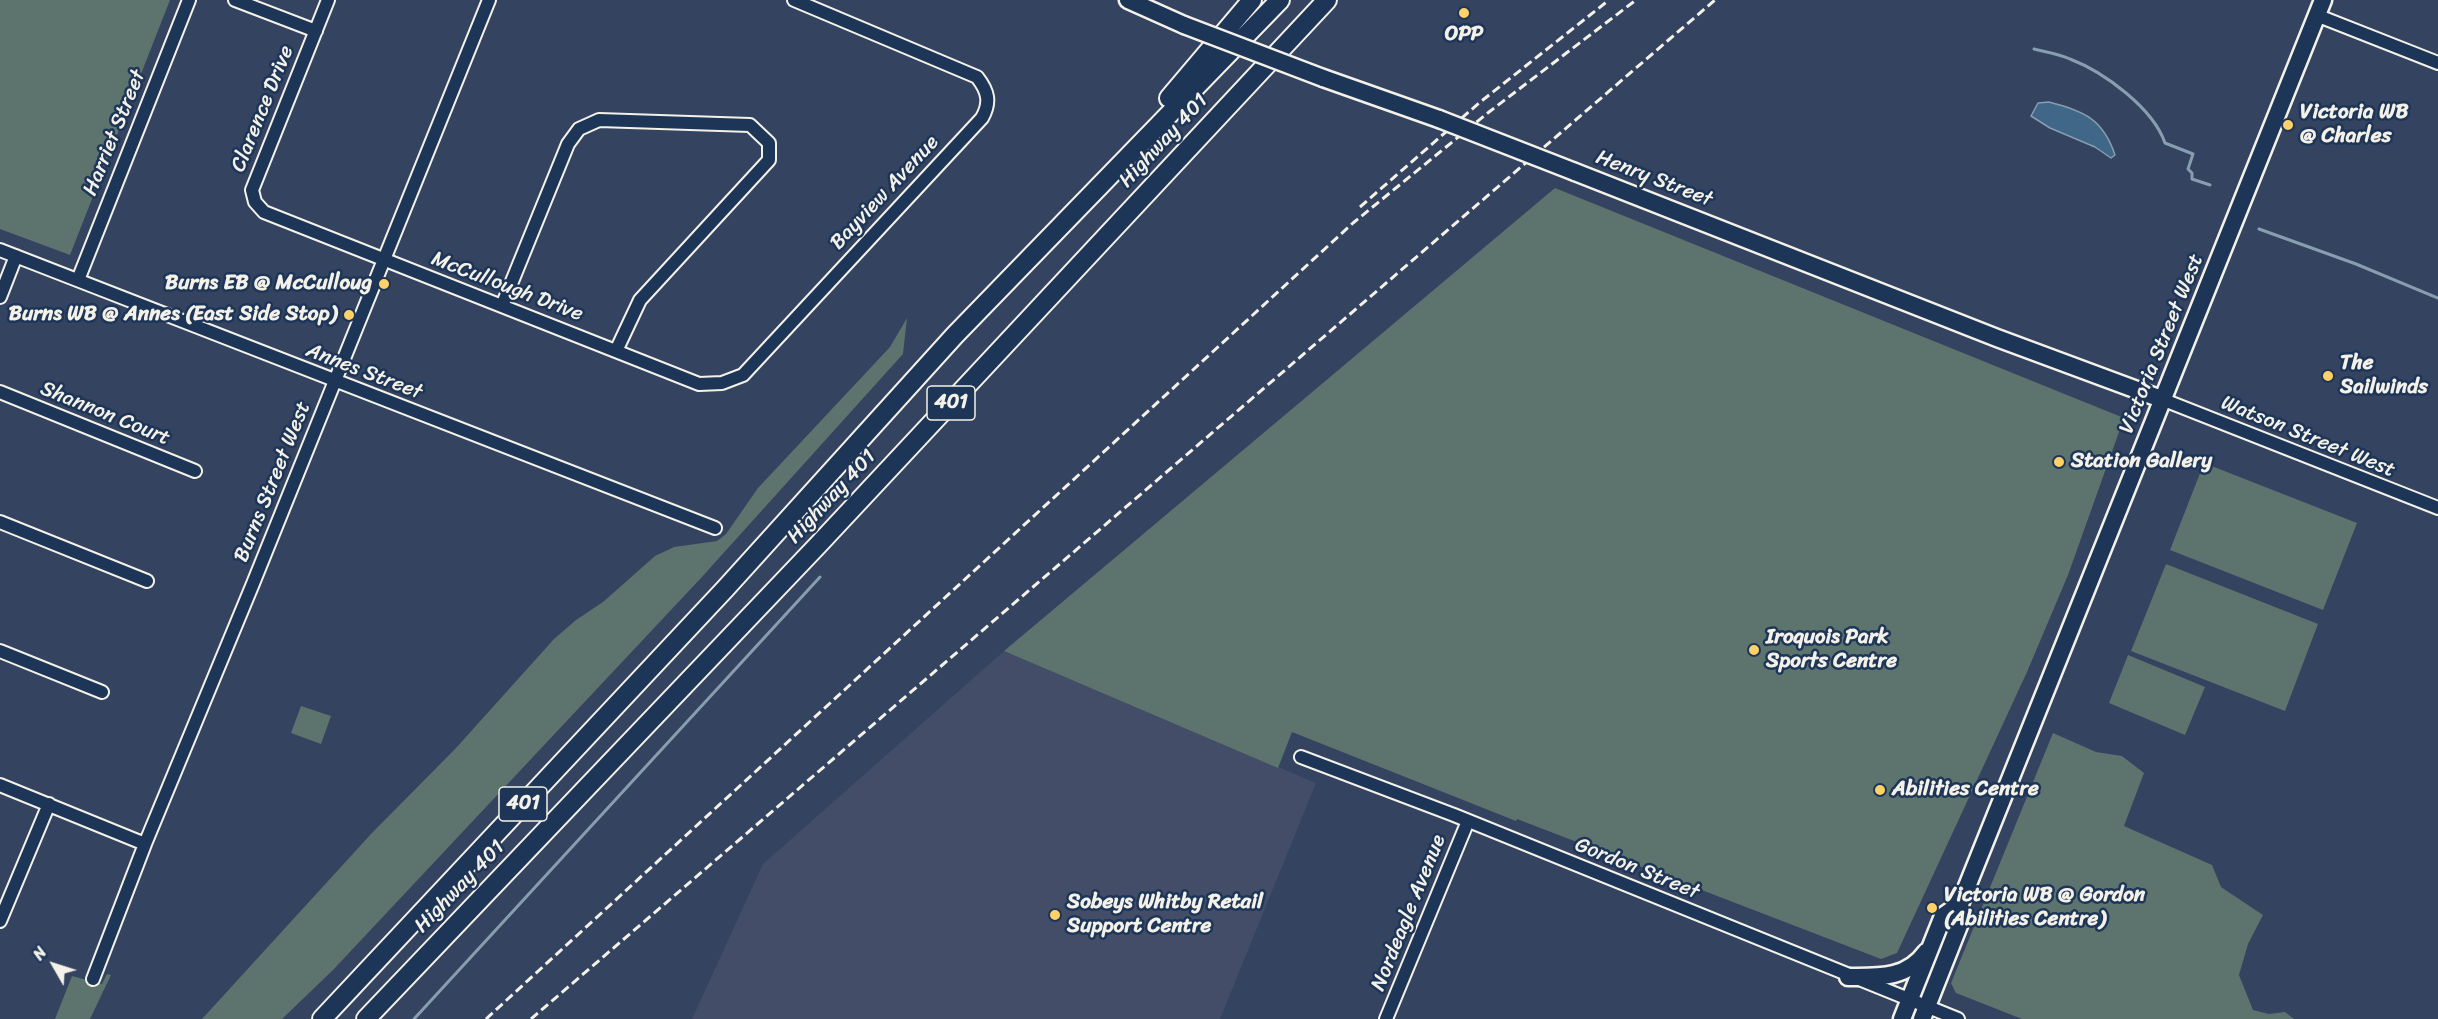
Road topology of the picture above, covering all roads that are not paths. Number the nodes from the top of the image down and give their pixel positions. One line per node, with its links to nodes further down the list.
1 (189, 0): 16 (street, Harriet Street)
2 (235, 0): 11 (street)
3 (328, 0): 11 (street, Clarence Drive)
4 (489, 0): 15 (street, Burns Street West)
5 (795, 0): 20 (street, Bayview Avenue)
6 (1128, 0): 23 (main road, Henry Street, bridge)
7 (1252, 0): 19 (highway)
8 (1280, 0): 19 (highway, Highway 401 / 401)
9 (1327, 0): 44 (highway, Highway 401 / 401)
10 (2320, 8): 12 (street); 23 (main road, Victoria Street West)
11 (316, 31): 15 (street, Clarence Drive)
12 (2438, 63)
13 (0, 250): 14 (street, Annes Street)
14 (16, 256): 16 (street, Annes Street); 17 (street)
15 (384, 260): 18 (street, McCullough Drive); 21 (street, Burns Street West)
16 (78, 280): 21 (street, Annes Street)
17 (0, 297)
18 (502, 306): 20 (street, McCullough Drive); 20 (street)
19 (955, 335): 43 (highway, Highway 401 / 401)
20 (616, 351)
21 (335, 382): 27 (street, Annes Street); 35 (street, Burns Street West)
22 (0, 392): 24 (street, Shannon Court)
23 (2164, 400): 25 (street, Watson Street West); 36 (main road, Victoria Street West)
24 (195, 471)
25 (2438, 508)
26 (0, 522): 28 (street)
27 (715, 528)
28 (147, 581)
29 (0, 651): 30 (street)
30 (102, 692)
31 (1301, 757): 34 (street, Gordon Street)
32 (0, 784): 33 (street)
33 (49, 804): 35 (street); 37 (street)
34 (1468, 821): 39 (street, Gordon Street); 45 (street, Nordeagle Avenue)
35 (145, 844): 40 (street, Burns Street West)
36 (1960, 904): 38 (main road, Victoria Street West); 42 (main road, Victoria Street West)
37 (0, 921)
38 (1930, 947): 39 (main road); 41 (main road, Victoria Street West)
39 (1848, 976): 41 (street, Gordon Street)
40 (93, 979)
41 (1910, 1001): 42 (street, Gordon Street); 46 (main road, Victoria Street West)
42 (1924, 1013): 47 (street, Gordon Street)
43 (322, 1019)
44 (366, 1019)
45 (1386, 1019)
46 (1902, 1019)
47 (1958, 1019)

